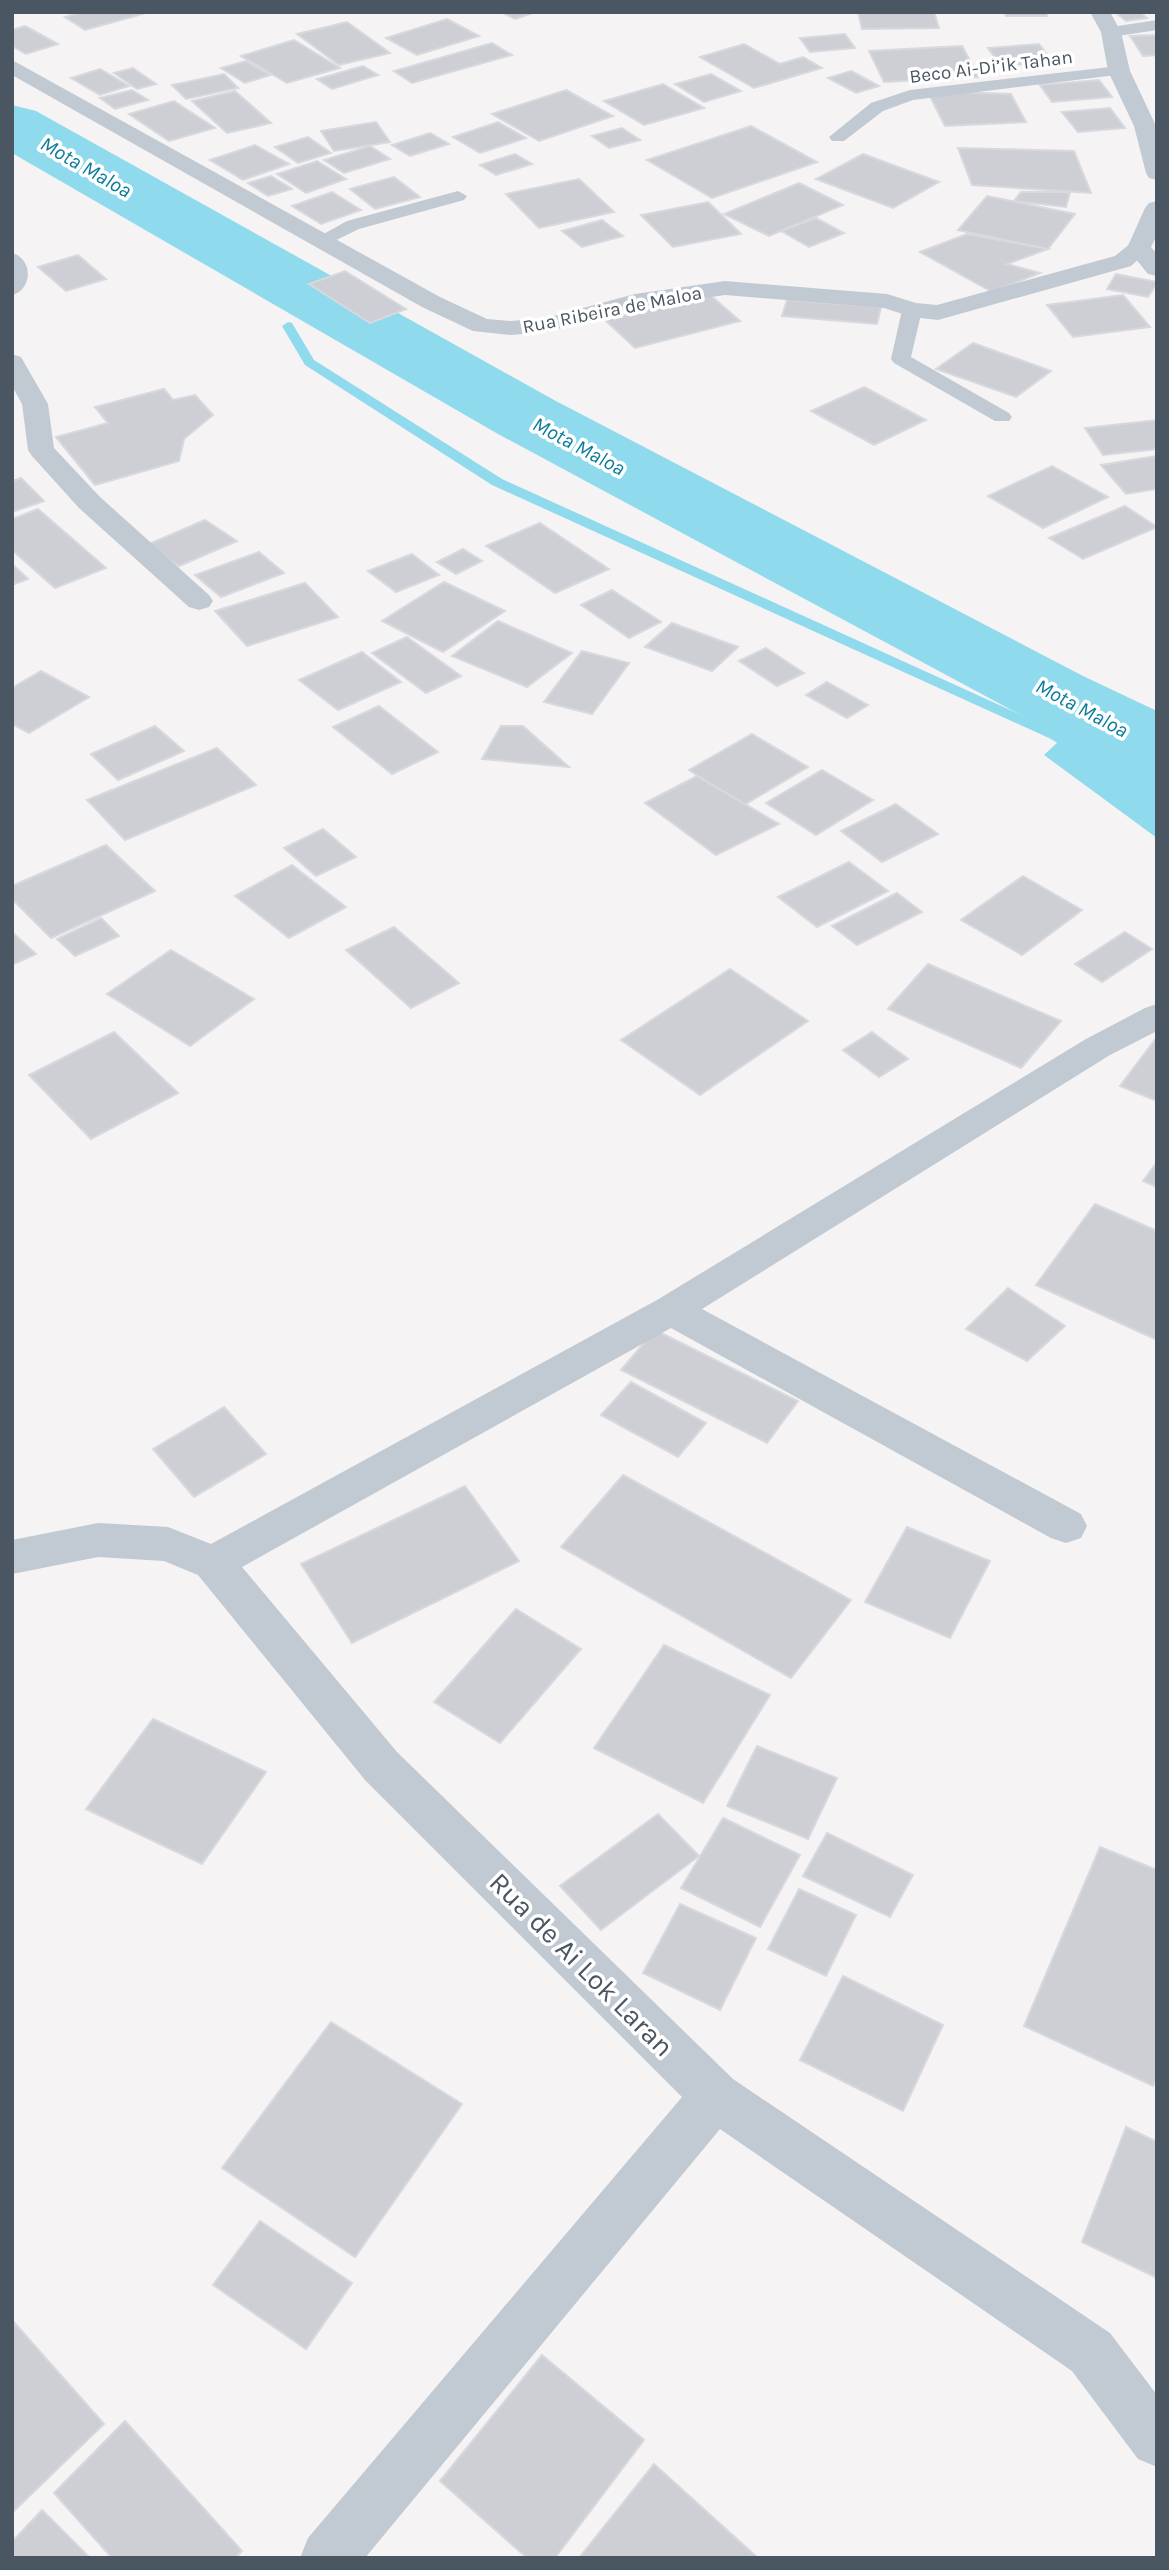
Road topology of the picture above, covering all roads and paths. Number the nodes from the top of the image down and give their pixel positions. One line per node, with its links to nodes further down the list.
1 (1100, 12): 3 (street)
2 (1157, 25): 3 (lane)
3 (1111, 32): 5 (street)
4 (12, 66): 10 (street, Rua Ribeira de Maloa)
5 (1119, 71): 6 (lane, Beco Ai-Di’ik Tahan); 7 (street)
6 (838, 137)
7 (1157, 173)
8 (458, 196): 10 (lane)
9 (1157, 208): 11 (street)
10 (322, 240): 15 (street, Rua Ribeira de Maloa)
11 (1139, 248): 13 (street); 15 (street, Rua Ribeira de Maloa)
12 (12, 260): 14 (street)
13 (1157, 269)
14 (12, 288)
15 (912, 310): 17 (lane)
16 (12, 362): 18 (street)
17 (1002, 417)
18 (199, 601)
19 (1157, 1016): 20 (street)
20 (671, 1310): 21 (street); 23 (street)
21 (1066, 1526)
22 (12, 1557): 23 (street, Rua de Ai Lok Laran)
23 (212, 1563): 24 (street, Rua de Ai Lok Laran)
24 (715, 2096): 25 (street, Rua de Ai Lok Laran); 26 (street)
25 (1157, 2440)
26 (328, 2558)

